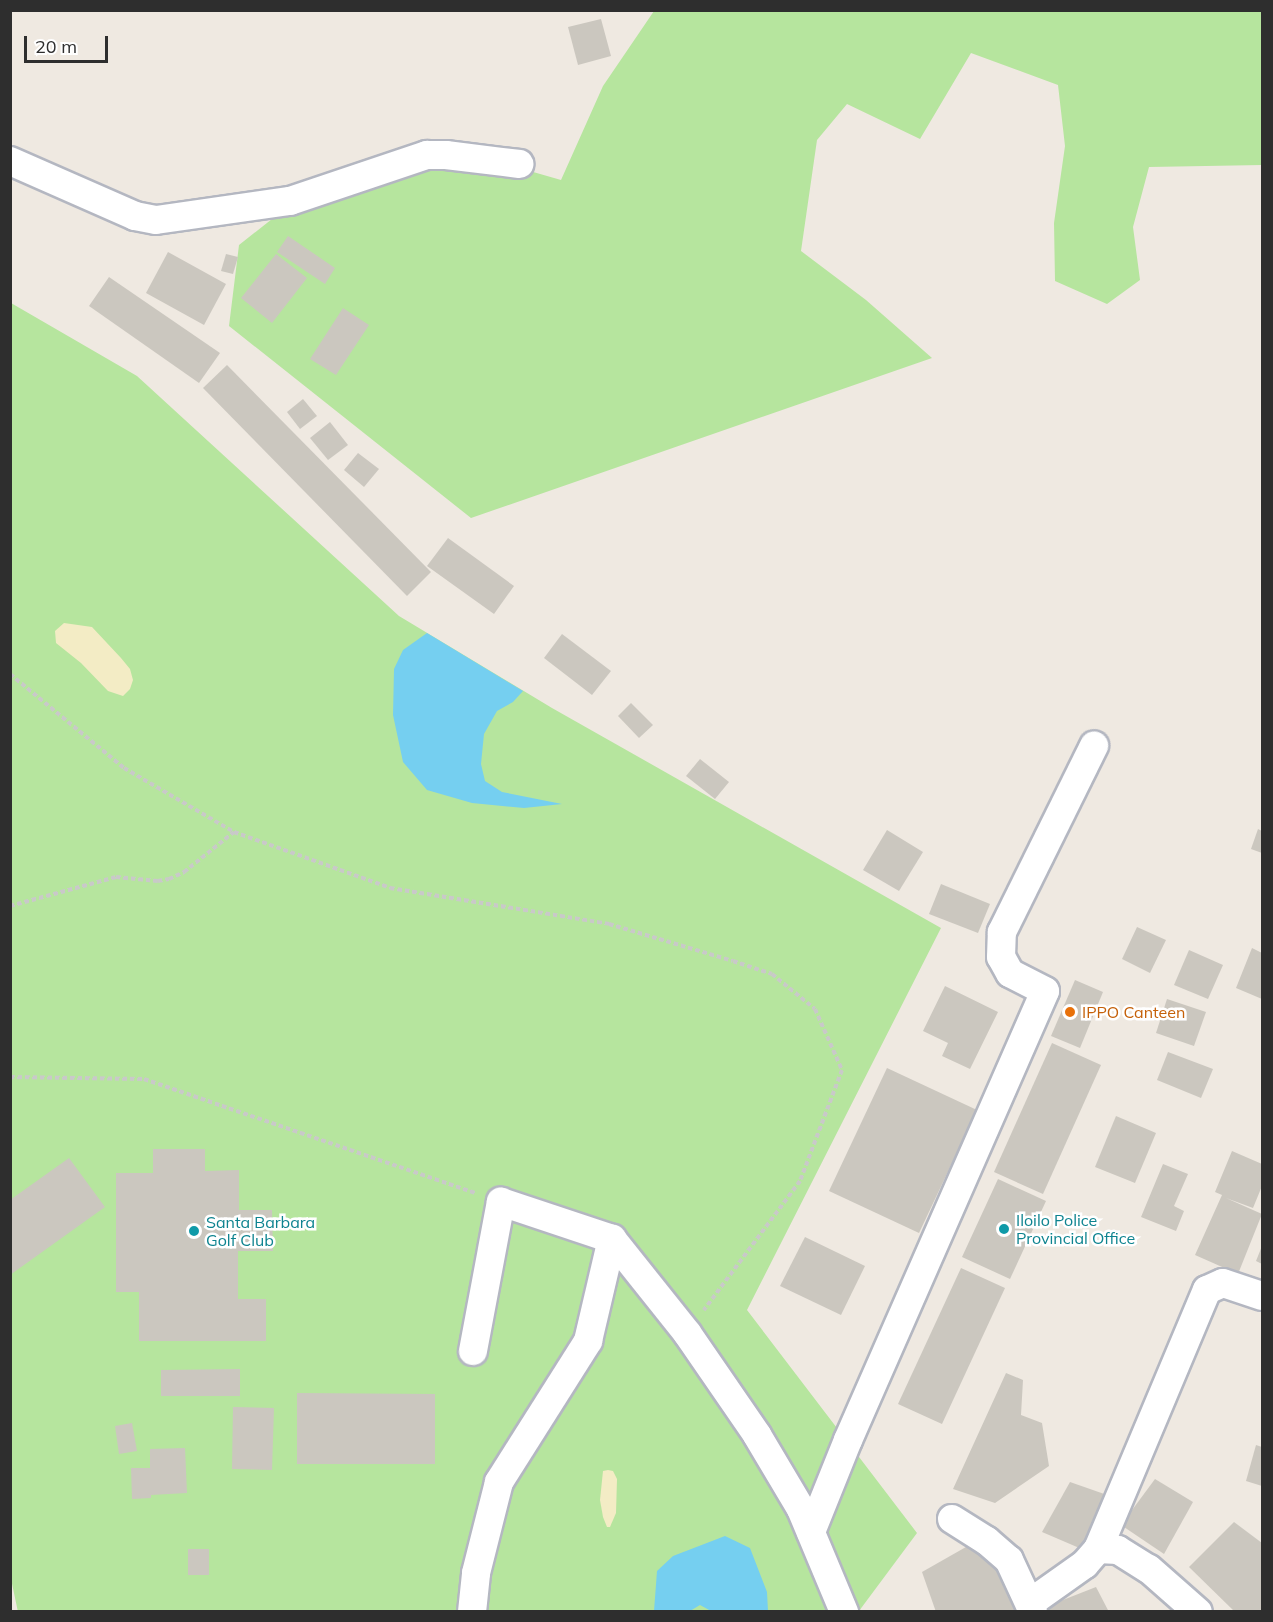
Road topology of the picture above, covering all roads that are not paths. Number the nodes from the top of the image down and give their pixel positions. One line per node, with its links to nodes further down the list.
1 (10, 161): 2 (street)
2 (519, 164)
3 (1094, 746): 8 (street)
4 (612, 1239): 6 (street); 8 (street); 11 (street)
5 (1263, 1296): 9 (street)
6 (472, 1351)
7 (952, 1519): 10 (street)
8 (811, 1532): 12 (street)
9 (1098, 1549): 10 (street); 13 (street)
10 (1032, 1607)
11 (472, 1611)
12 (844, 1611)
13 (1198, 1611)

